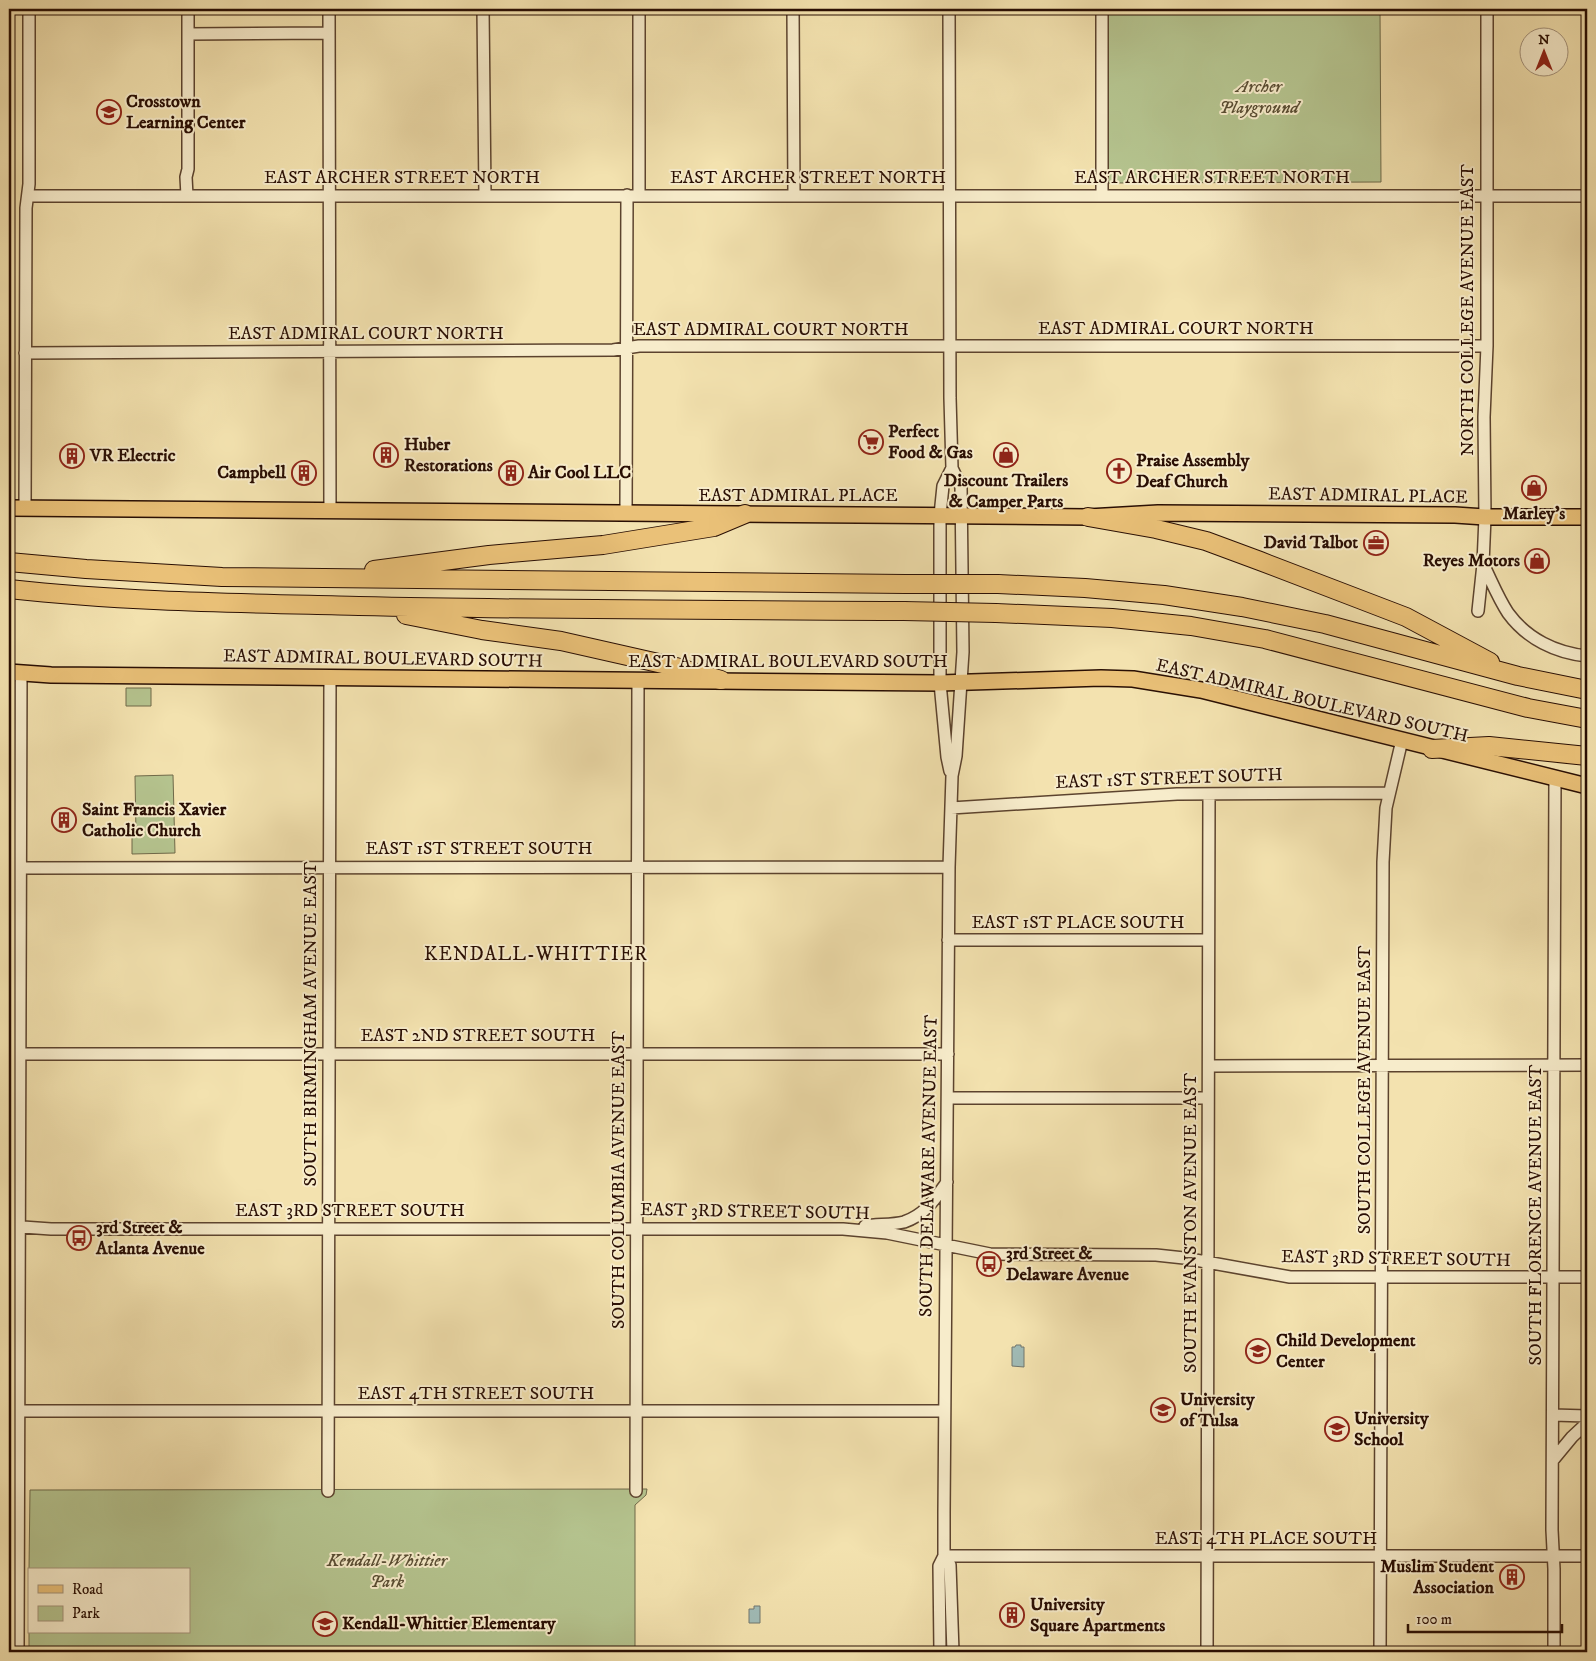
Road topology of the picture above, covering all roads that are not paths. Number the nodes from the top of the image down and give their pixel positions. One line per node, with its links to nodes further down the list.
1 (29, 9): 15 (street)
2 (188, 9): 11 (street)
3 (329, 9): 10 (street)
4 (483, 9): 17 (street)
5 (639, 9): 13 (street)
6 (794, 9): 18 (street)
7 (950, 9): 19 (street)
8 (1102, 9): 20 (street)
9 (1487, 9): 14 (street, NORTH COLLEGE AVENUE EAST)
10 (329, 33): 11 (street); 12 (street)
11 (188, 34): 16 (street)
12 (330, 195): 16 (street, EAST ARCHER STREET NORTH); 17 (street, EAST ARCHER STREET NORTH); 25 (street)
13 (633, 195): 17 (street, EAST ARCHER STREET NORTH); 18 (street, EAST ARCHER STREET NORTH); 24 (street)
14 (1487, 195): 20 (street, EAST ARCHER STREET NORTH); 21 (street, EAST ARCHER STREET NORTH); 22 (street, NORTH COLLEGE AVENUE EAST)
15 (28, 196): 16 (street, EAST ARCHER STREET NORTH); 26 (street)
16 (187, 196)
17 (485, 196)
18 (794, 196): 19 (street, EAST ARCHER STREET NORTH)
19 (950, 196): 20 (street, EAST ARCHER STREET NORTH); 23 (street)
20 (1102, 196)
21 (1587, 196)
22 (1487, 346): 23 (street, EAST ADMIRAL COURT NORTH); 36 (street, NORTH COLLEGE AVENUE EAST)
23 (950, 347): 24 (street, EAST ADMIRAL COURT NORTH); 27 (street)
24 (626, 348): 25 (street, EAST ADMIRAL COURT NORTH); 31 (street)
25 (330, 352): 26 (street, EAST ADMIRAL COURT NORTH); 30 (street)
26 (25, 353): 29 (street)
27 (952, 468): 33 (street, SOUTH DELAWARE AVENUE EAST); 34 (street, SOUTH DELAWARE AVENUE EAST)
28 (9, 508): 29 (main road, EAST ADMIRAL PLACE)
29 (25, 508): 30 (main road, EAST ADMIRAL PLACE)
30 (330, 511): 31 (main road, EAST ADMIRAL PLACE)
31 (626, 513): 32 (main road, EAST ADMIRAL PLACE)
32 (745, 514): 33 (main road, EAST ADMIRAL PLACE); 40 (highway)
33 (940, 515): 34 (main road, EAST ADMIRAL PLACE); 51 (street, SOUTH DELAWARE AVENUE EAST)
34 (963, 516): 35 (main road, EAST ADMIRAL PLACE); 50 (street, SOUTH DELAWARE AVENUE EAST)
35 (1088, 517): 36 (main road, EAST ADMIRAL PLACE); 46 (highway)
36 (1485, 517): 37 (main road, EAST ADMIRAL PLACE); 39 (street, NORTH COLLEGE AVENUE EAST)
37 (1587, 517)
38 (9, 562): 40 (highway)
39 (1483, 564): 43 (street, NORTH COLLEGE AVENUE EAST); 44 (street)
40 (306, 578): 46 (highway, bridge)
41 (9, 589): 42 (highway)
42 (359, 606): 49 (highway); 53 (highway, bridge)
43 (1478, 611)
44 (1587, 656)
45 (15, 672): 47 (main road, EAST ADMIRAL BOULEVARD SOUTH); 64 (street)
46 (1518, 676): 52 (highway)
47 (330, 677): 48 (main road, EAST ADMIRAL BOULEVARD SOUTH); 65 (street, SOUTH BIRMINGHAM AVENUE EAST)
48 (638, 680): 49 (main road, EAST ADMIRAL BOULEVARD SOUTH); 66 (street, SOUTH COLUMBIA AVENUE EAST)
49 (721, 680): 51 (main road, EAST ADMIRAL BOULEVARD SOUTH)
50 (962, 682): 51 (main road, EAST ADMIRAL BOULEVARD SOUTH); 54 (main road, EAST ADMIRAL BOULEVARD SOUTH); 57 (street, SOUTH DELAWARE AVENUE EAST)
51 (940, 683): 57 (street, SOUTH DELAWARE AVENUE EAST)
52 (1587, 690)
53 (1587, 719)
54 (1402, 740): 55 (main road, EAST ADMIRAL BOULEVARD SOUTH); 60 (street, SOUTH COLLEGE AVENUE EAST)
55 (1432, 748): 56 (highway); 58 (main road, EAST ADMIRAL BOULEVARD SOUTH)
56 (1587, 756)
57 (952, 776): 62 (street, SOUTH DELAWARE AVENUE EAST)
58 (1555, 778): 59 (main road); 73 (street, SOUTH FLORENCE AVENUE EAST)
59 (1587, 786)
60 (1389, 793): 61 (street, EAST 1ST STREET SOUTH); 76 (street, SOUTH COLLEGE AVENUE EAST)
61 (1209, 794): 62 (street, EAST 1ST STREET SOUTH); 68 (street, SOUTH EVANSTON AVENUE EAST)
62 (951, 808): 63 (street, SOUTH DELAWARE AVENUE EAST)
63 (949, 867): 66 (street, EAST 1ST STREET SOUTH); 67 (street, SOUTH DELAWARE AVENUE EAST)
64 (14, 868): 65 (street, EAST 1ST STREET SOUTH); 70 (street)
65 (329, 868): 66 (street, EAST 1ST STREET SOUTH); 71 (street, SOUTH BIRMINGHAM AVENUE EAST)
66 (637, 868): 69 (street, SOUTH COLUMBIA AVENUE EAST)
67 (948, 940): 68 (street, EAST 1ST PLACE SOUTH); 72 (street, SOUTH DELAWARE AVENUE EAST)
68 (1208, 940): 75 (street, SOUTH EVANSTON AVENUE EAST)
69 (636, 1053): 71 (street, EAST 2ND STREET SOUTH); 72 (street, EAST 2ND STREET SOUTH); 82 (street, SOUTH COLUMBIA AVENUE EAST)
70 (14, 1054): 71 (street, EAST 2ND STREET SOUTH); 80 (street)
71 (328, 1054): 81 (street, SOUTH BIRMINGHAM AVENUE EAST)
72 (948, 1054): 77 (street, SOUTH DELAWARE AVENUE EAST)
73 (1554, 1065): 74 (street); 76 (street); 88 (street, SOUTH FLORENCE AVENUE EAST)
74 (1587, 1065)
75 (1209, 1066): 76 (street); 78 (street, SOUTH EVANSTON AVENUE EAST)
76 (1382, 1066): 87 (street, SOUTH COLLEGE AVENUE EAST)
77 (948, 1098): 78 (street); 79 (street, SOUTH DELAWARE AVENUE EAST)
78 (1208, 1098): 85 (street, SOUTH EVANSTON AVENUE EAST)
79 (947, 1182): 83 (street); 84 (street, SOUTH DELAWARE AVENUE EAST)
80 (14, 1226): 81 (street, EAST 3RD STREET SOUTH); 89 (street)
81 (328, 1228): 82 (street, EAST 3RD STREET SOUTH); 90 (street, SOUTH BIRMINGHAM AVENUE EAST)
82 (636, 1228): 83 (street, EAST 3RD STREET SOUTH); 91 (street, SOUTH COLUMBIA AVENUE EAST)
83 (843, 1228): 84 (street, EAST 3RD STREET SOUTH)
84 (947, 1246): 85 (street, EAST 3RD STREET SOUTH); 92 (street, SOUTH DELAWARE AVENUE EAST)
85 (1208, 1262): 87 (street, EAST 3RD STREET SOUTH); 100 (street, SOUTH EVANSTON AVENUE EAST)
86 (1587, 1277): 88 (street, EAST 3RD STREET SOUTH)
87 (1382, 1278): 88 (street, EAST 3RD STREET SOUTH); 101 (street, SOUTH COLLEGE AVENUE EAST)
88 (1553, 1278): 93 (street, SOUTH FLORENCE AVENUE EAST)
89 (14, 1411): 90 (street, EAST 4TH STREET SOUTH); 104 (street)
90 (328, 1411): 91 (street, EAST 4TH STREET SOUTH); 97 (street, SOUTH BIRMINGHAM AVENUE EAST)
91 (636, 1411): 92 (street, EAST 4TH STREET SOUTH); 98 (street, SOUTH COLUMBIA AVENUE EAST)
92 (944, 1411): 99 (street, SOUTH DELAWARE AVENUE EAST)
93 (1553, 1415): 94 (street); 96 (street, SOUTH FLORENCE AVENUE EAST)
94 (1587, 1416)
95 (1587, 1423): 96 (street)
96 (1552, 1460): 102 (street, SOUTH FLORENCE AVENUE EAST)
97 (328, 1491)
98 (636, 1491)
99 (944, 1556): 100 (street, EAST 4TH PLACE SOUTH); 106 (street, SOUTH DELAWARE AVENUE EAST); 107 (street, SOUTH DELAWARE AVENUE EAST)
100 (1207, 1556): 101 (street, EAST 4TH PLACE SOUTH); 108 (street, SOUTH EVANSTON AVENUE EAST)
101 (1381, 1556): 102 (street, EAST 4TH PLACE SOUTH); 109 (street, SOUTH COLLEGE AVENUE EAST)
102 (1553, 1556): 103 (street, EAST 4TH PLACE SOUTH); 110 (street, SOUTH FLORENCE AVENUE EAST)
103 (1587, 1556)
104 (13, 1559): 105 (street)
105 (18, 1652)
106 (940, 1652)
107 (953, 1652)
108 (1207, 1652)
109 (1380, 1652)
110 (1554, 1652)

